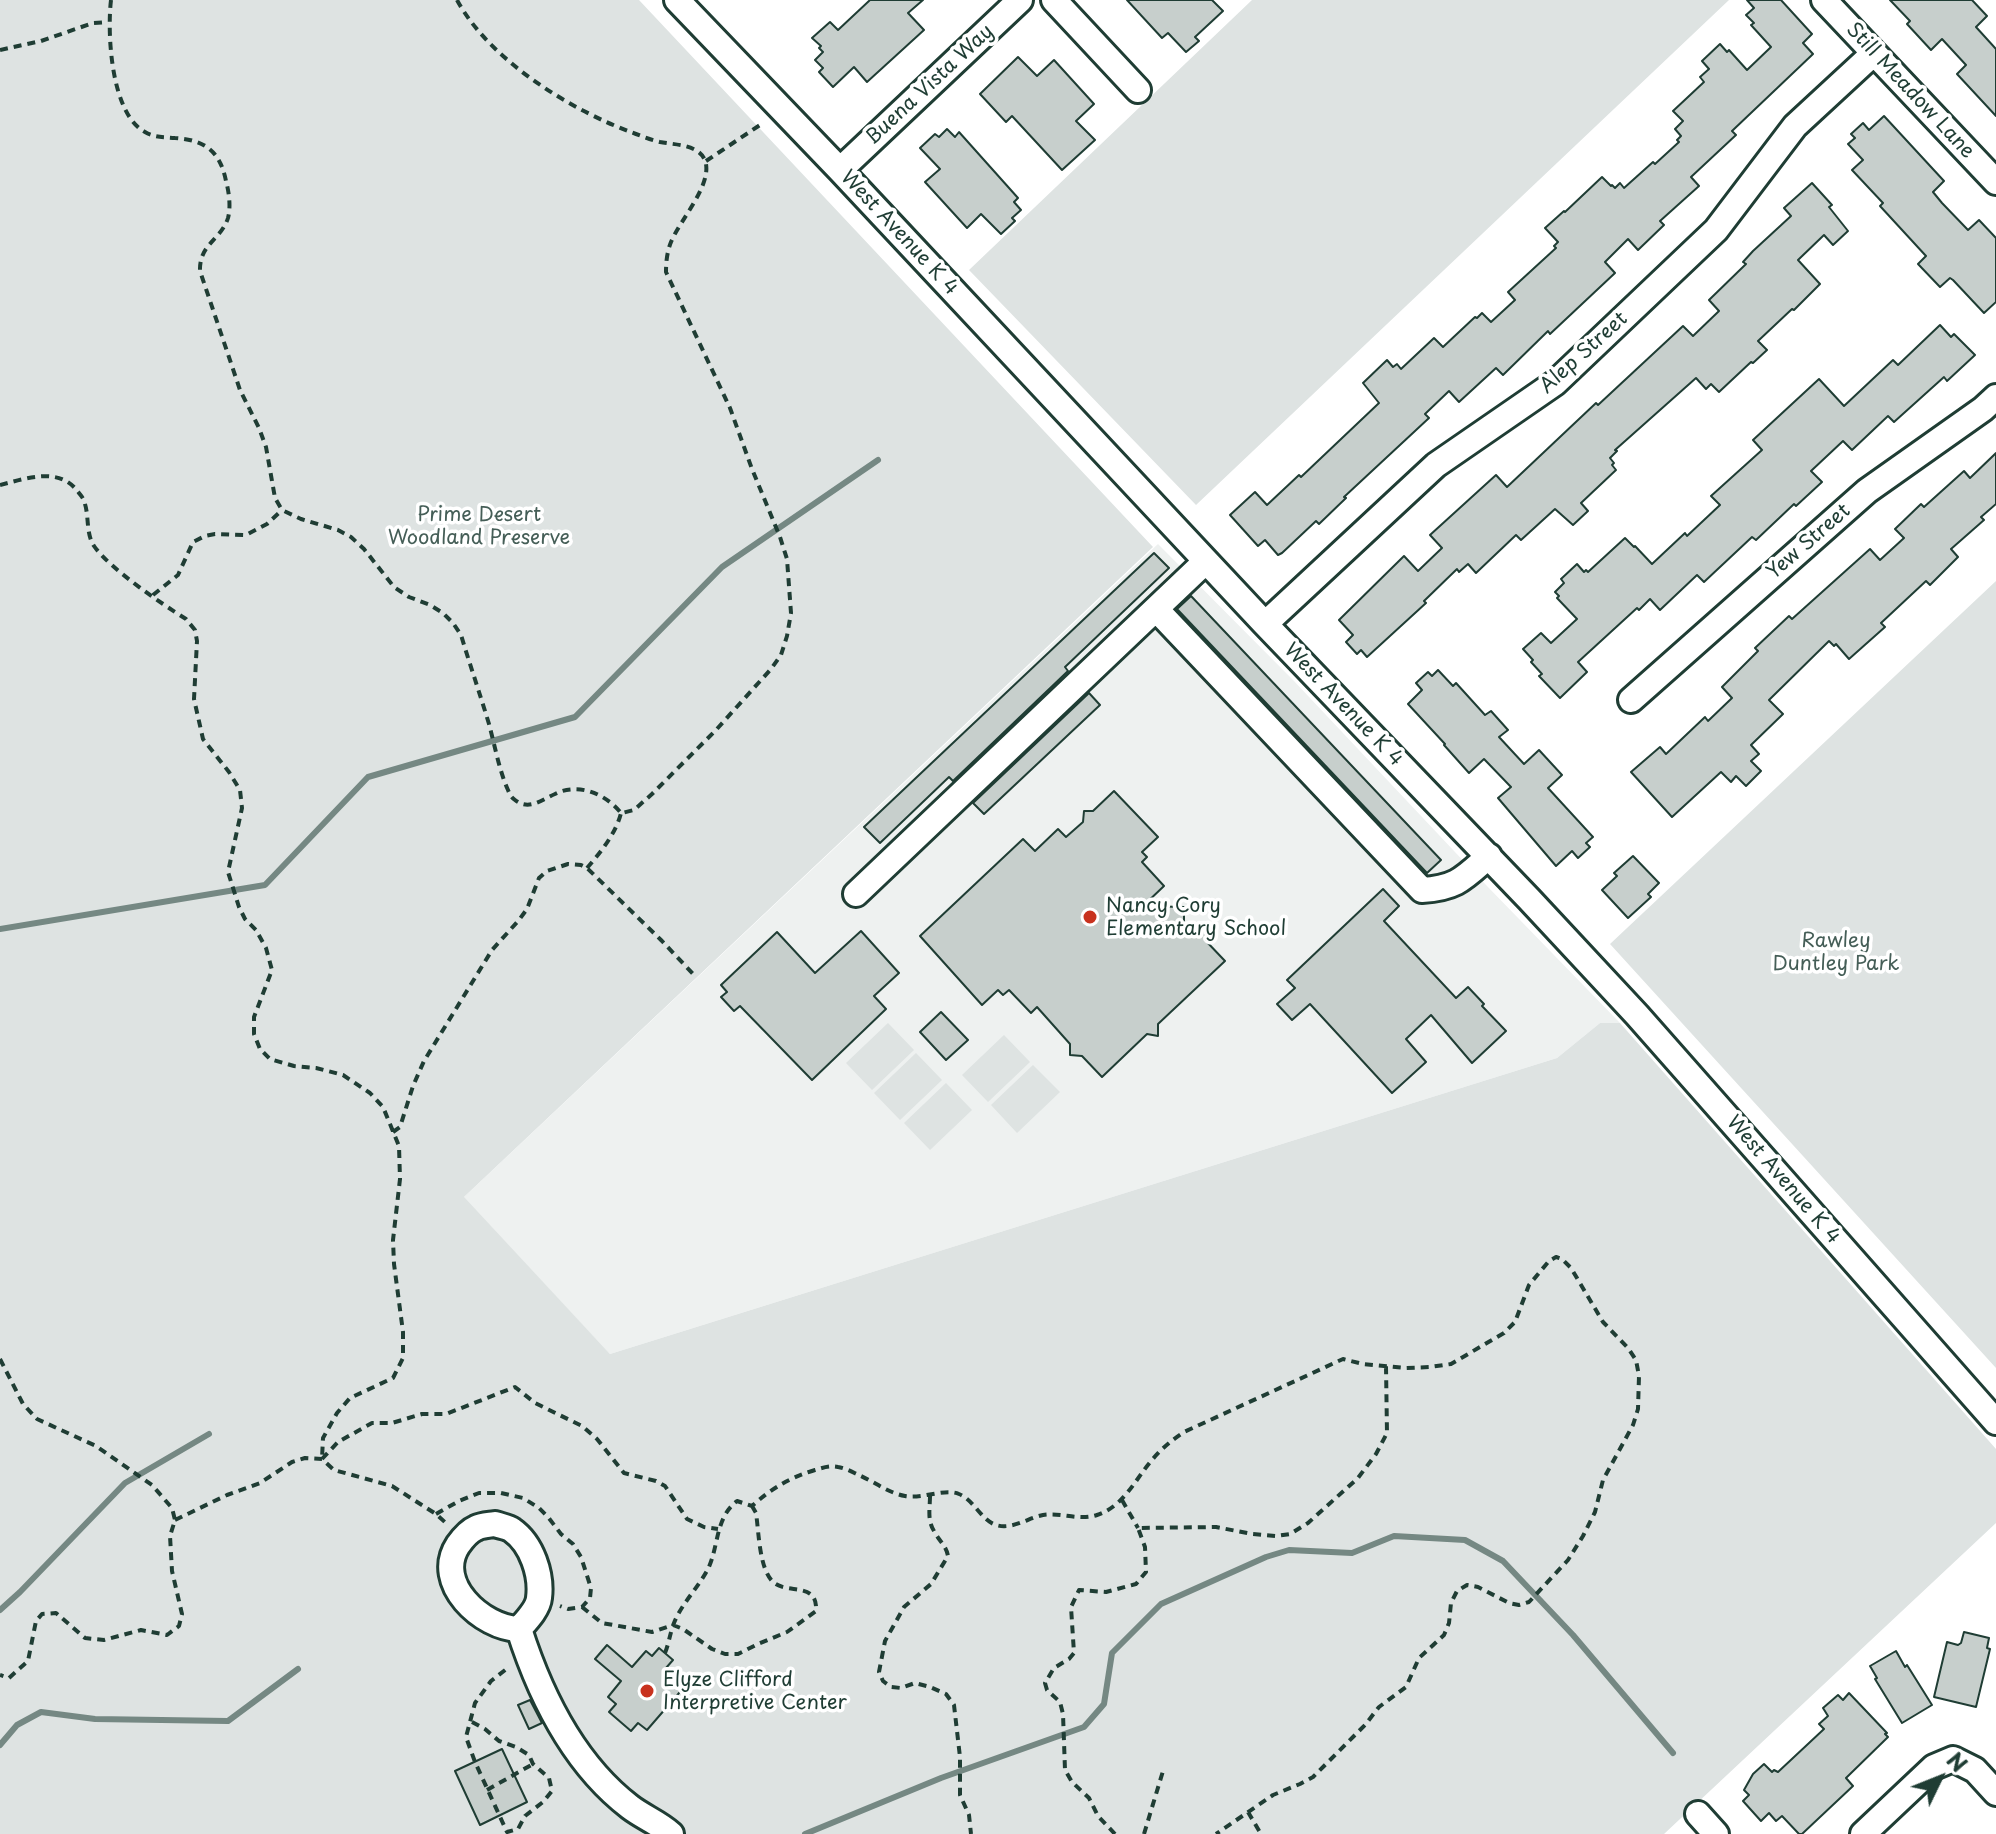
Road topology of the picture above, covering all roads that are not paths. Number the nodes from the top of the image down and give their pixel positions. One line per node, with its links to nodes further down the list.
1 (677, 0): 7 (street, West Avenue K 4)
2 (1020, 0): 7 (street, Buena Vista Way)
3 (1054, 0): 6 (street)
4 (1824, 0): 5 (street, Still Meadow Lane)
5 (1874, 53): 8 (street, Still Meadow Lane); 12 (street, Alep Street)
6 (1138, 90)
7 (840, 170): 10 (street, West Avenue K 4)
8 (1996, 182)
9 (1996, 397): 13 (street, Yew Street)
10 (1206, 561): 11 (street); 12 (street, West Avenue K 4)
11 (1156, 609): 14 (street); 15 (street)
12 (1265, 624): 14 (street, West Avenue K 4)
13 (1631, 700)
14 (1489, 856): 16 (street, West Avenue K 4)
15 (856, 894)
16 (1996, 1422)
17 (519, 1629): 17 (street); 20 (street)
18 (1996, 1793): 22 (street)
19 (1698, 1814): 21 (street)
20 (671, 1834)
21 (1716, 1834)
22 (1863, 1834)

